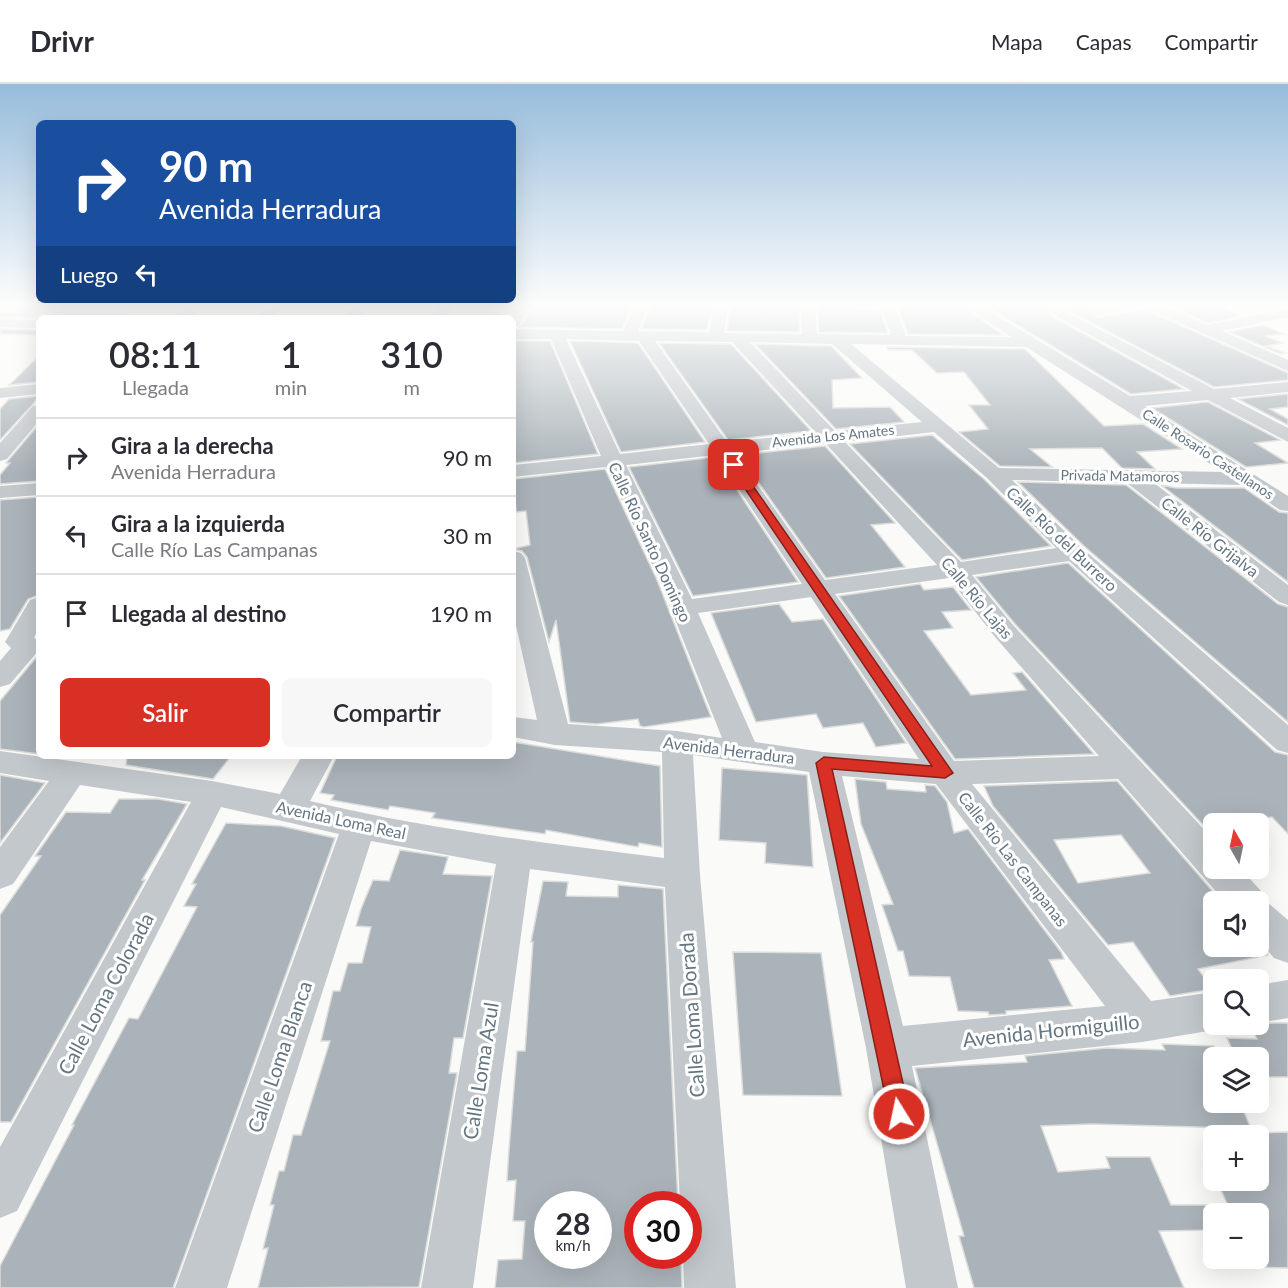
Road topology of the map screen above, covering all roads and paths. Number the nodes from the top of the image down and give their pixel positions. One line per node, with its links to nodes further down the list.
1 (568, 360): 18 (street, Calle Río Santo Domingo)
2 (655, 360): 16 (street, Calle Río Las Campanas)
3 (750, 360): 14 (street, Calle Río Lajas)
4 (861, 360): 13 (street, Calle Río del Burrero)
5 (1057, 360): 11 (street, Calle Rosario Castellanos)
6 (1148, 360): 10 (street)
7 (1286, 387): 10 (street)
8 (36, 389): 9 (street)
9 (0, 393)
10 (1210, 394): 11 (street); 15 (street)
11 (1127, 402): 22 (street, Calle Rosario Castellanos)
12 (36, 413): 17 (street)
13 (938, 426): 14 (street, Avenida Los Amates); 20 (street, Calle Río del Burrero)
14 (827, 436): 16 (street, Avenida Los Amates); 28 (street, Calle Río Lajas)
15 (1288, 436)
16 (722, 447): 18 (street, Avenida Los Amates); 29 (street, Calle Río Las Campanas)
17 (0, 455)
18 (612, 460): 19 (street, Avenida Los Amates); 31 (street, Calle Río Santo Domingo)
19 (516, 471)
20 (994, 474): 21 (street, Privada Matamoros); 26 (street, Calle Río del Burrero)
21 (1131, 476): 22 (street, Privada Matamoros); 30 (street, Calle Río Grijalva)
22 (1246, 479): 25 (street, Calle Rosario Castellanos)
23 (36, 489): 24 (street)
24 (0, 492)
25 (1288, 506)
26 (1074, 553): 28 (street); 38 (street, Calle Río del Burrero)
27 (516, 571): 36 (street)
28 (956, 571): 29 (street); 43 (street, Calle Río Lajas)
29 (820, 589): 31 (street); 44 (street, Calle Río Las Campanas)
30 (1288, 597)
31 (682, 608): 39 (street, Calle Río Santo Domingo)
32 (36, 612): 33 (street)
33 (22, 643): 34 (street)
34 (0, 678)
35 (516, 728): 36 (street, Avenida Herradura)
36 (555, 734): 37 (street, Avenida Herradura)
37 (677, 742): 39 (street, Avenida Herradura); 52 (street, Calle Loma Dorada)
38 (1288, 742)
39 (743, 751): 42 (street, Avenida Herradura)
40 (316, 759): 47 (street)
41 (0, 762): 45 (street, Avenida Loma Real)
42 (824, 763): 44 (street, Avenida Herradura); 61 (street)
43 (1126, 767): 44 (street, Avenida Herradura); 49 (street, Calle Río Lajas)
44 (945, 773): 60 (street, Calle Río Las Campanas)
45 (71, 774): 46 (street, Avenida Loma Real); 51 (street)
46 (212, 793): 47 (street, Avenida Loma Real); 62 (street, Calle Loma Colorada)
47 (289, 808): 48 (street, Avenida Loma Real)
48 (359, 826): 50 (street, Avenida Loma Real); 63 (street, Calle Loma Blanca)
49 (1203, 852)
50 (515, 853): 52 (street, Avenida Loma Real); 64 (street, Calle Loma Azul)
51 (0, 874)
52 (682, 875): 65 (street, Calle Loma Dorada)
53 (1228, 879): 54 (street)
54 (1238, 891)
55 (1269, 926): 56 (street)
56 (1288, 946)
57 (1288, 999): 58 (street)
58 (1269, 1002)
59 (1203, 1013): 60 (street, Avenida Hormiguillo)
60 (1142, 1022): 61 (street, Avenida Hormiguillo)
61 (887, 1048): 66 (street)
62 (0, 1194)
63 (201, 1288)
64 (447, 1288)
65 (710, 1288)
66 (932, 1288)

